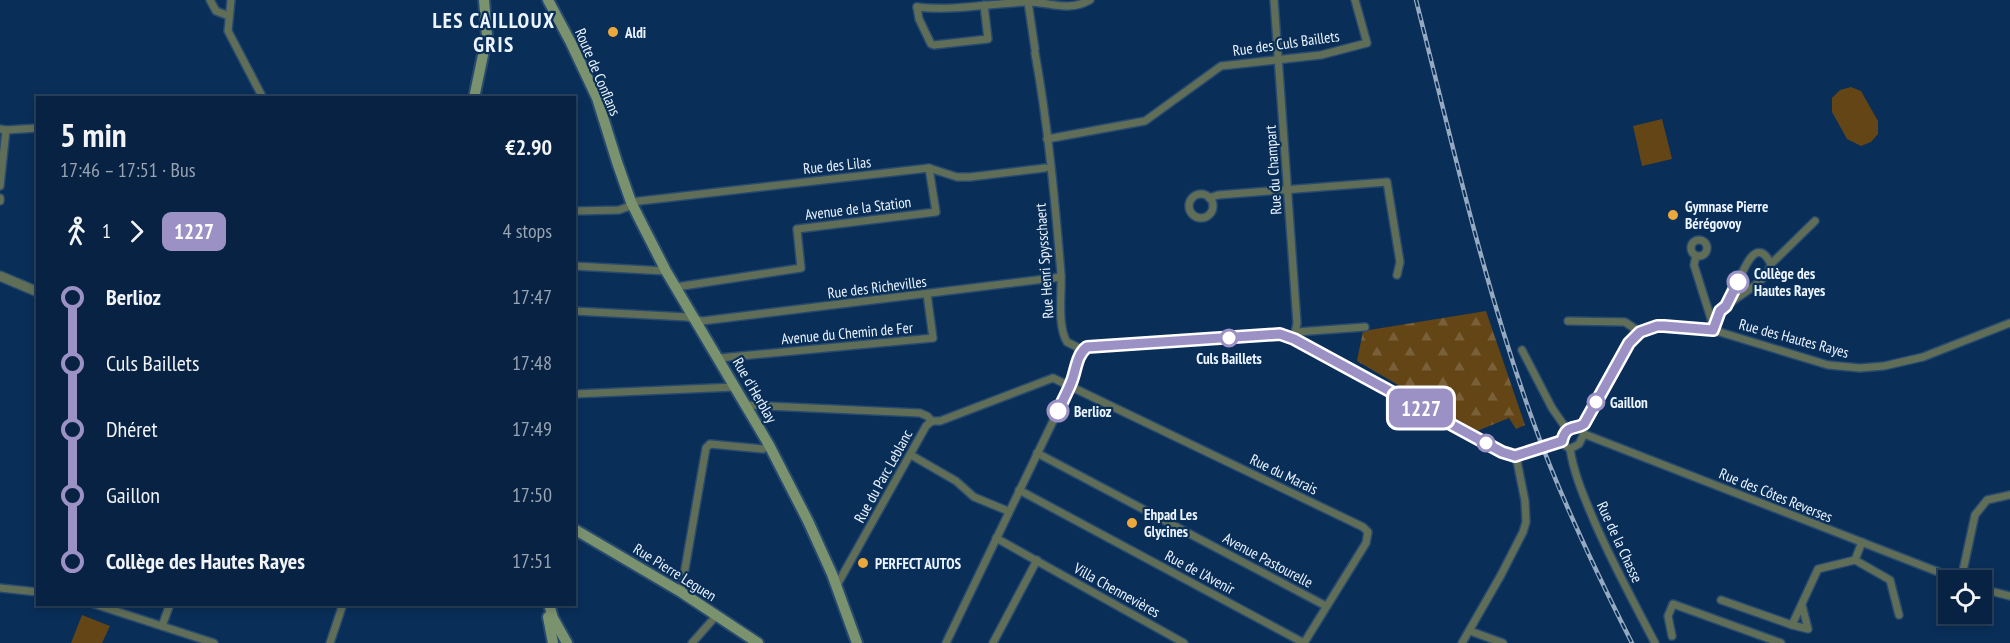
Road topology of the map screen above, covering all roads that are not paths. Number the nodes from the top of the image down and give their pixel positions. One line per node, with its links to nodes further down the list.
1 (210, 0): 12 (street)
2 (231, 0): 12 (street)
3 (484, 0): 15 (main road)
4 (548, 0): 19 (main road, Route de Conflans)
5 (911, 0): 11 (street)
6 (1090, 0): 9 (street)
7 (1274, 0): 13 (street, Rue du Champart)
8 (1355, 0): 13 (street, Rue des Culs Baillets)
9 (1028, 2): 10 (street); 18 (street, Rue Henri Spysschaert)
10 (981, 4): 11 (street); 11 (street)
11 (917, 7)
12 (229, 16): 14 (street)
13 (1278, 59): 18 (street, Rue des Culs Baillets); 23 (street, Rue du Champart)
14 (262, 96)
15 (474, 96)
16 (36, 128): 17 (street)
17 (3, 129): 22 (street)
18 (1047, 139): 34 (street, Rue Henri Spysschaert)
19 (615, 158): 25 (main road, Rue d'Herblay)
20 (929, 168): 21 (street, Rue des Lilas); 25 (street, Rue des Lilas); 35 (street, Avenue de la Station)
21 (1045, 168)
22 (0, 186)
23 (1288, 191): 24 (street); 32 (street); 46 (street, Rue du Champart)
24 (1209, 198)
25 (632, 204): 26 (street, Rue des Lilas); 31 (main road, Rue d'Herblay)
26 (576, 211)
27 (1815, 221): 29 (street)
28 (1696, 256): 44 (street)
29 (1771, 264): 38 (street); 38 (street)
30 (576, 266): 31 (street)
31 (666, 271): 35 (main road, Rue d'Herblay)
32 (1396, 275)
33 (0, 276): 36 (street)
34 (1061, 277): 37 (street, Rue des Richevilles); 47 (street, Rue Henri Spysschaert)
35 (676, 287): 40 (main road, Rue d'Herblay)
36 (36, 291)
37 (927, 294): 40 (street, Rue des Richevilles); 49 (street, Avenue du Chemin de Fer)
38 (1726, 306): 44 (street)
39 (576, 311): 40 (street, Rue des Richevilles)
40 (696, 319): 49 (main road, Rue d'Herblay)
41 (1568, 321): 45 (street)
42 (2010, 323): 44 (street, Rue des Hautes Rayes)
43 (1365, 327): 46 (street)
44 (1713, 328): 45 (street, Rue des Hautes Rayes)
45 (1640, 332): 56 (street)
46 (1295, 335): 47 (street); 64 (street)
47 (1083, 350): 50 (street)
48 (1522, 350): 55 (street)
49 (718, 358): 51 (main road, Rue d'Herblay)
50 (1070, 386): 54 (street); 62 (street); 86 (street, Rue du Marais)
51 (735, 387): 52 (street); 53 (main road, Rue d'Herblay)
52 (576, 394)
53 (745, 405): 54 (street, Rue du Parc Leblanc); 58 (main road, Rue d'Herblay)
54 (932, 421): 63 (street, Rue du Parc Leblanc)
55 (1568, 430): 56 (street); 57 (street)
56 (1582, 430): 60 (street); 70 (street, Rue des Côtes Reverses)
57 (1562, 441): 59 (street); 60 (street)
58 (769, 446): 75 (main road, Rue d'Herblay); 78 (street)
59 (1547, 446)
60 (1570, 449): 107 (street, Rue de la Chasse)
61 (1536, 450): 64 (street)
62 (1037, 453): 65 (street); 86 (street, Avenue Pastourelle)
63 (911, 454): 67 (street); 75 (street, Rue du Parc Leblanc)
64 (1515, 456): 92 (street)
65 (1019, 490): 67 (street); 104 (street, Rue de l'Avenir)
66 (2010, 495): 73 (street)
67 (1008, 511): 69 (street)
68 (576, 530): 78 (main road, Rue Pierre Leguen)
69 (996, 538): 71 (street, Villa Chennevières); 101 (street)
70 (1862, 542): 72 (street); 74 (street, Rue des Côtes Reverses)
71 (1037, 560): 102 (street); 103 (street, Villa Chennevières)
72 (1855, 560): 82 (street); 88 (street)
73 (1962, 570)
74 (1938, 571)
75 (837, 585): 100 (main road, Rue d'Herblay)
76 (0, 588): 77 (street)
77 (36, 592)
78 (681, 592): 89 (main road, Rue Pierre Leguen)
79 (1992, 592): 80 (street)
80 (2010, 596)
81 (1721, 600): 90 (street)
82 (1802, 605): 90 (street); 90 (street)
83 (100, 606): 91 (street)
84 (169, 606): 91 (street)
85 (342, 606): 96 (street)
86 (1326, 606): 104 (street, Rue du Marais)
87 (548, 609): 94 (main road)
88 (1899, 615)
89 (716, 616): 98 (street); 99 (main road, Rue Pierre Leguen)
90 (1792, 625)
91 (162, 626): 95 (street)
92 (1470, 631): 105 (street); 106 (street)
93 (1672, 636): 108 (street)
94 (555, 637): 97 (main road)
95 (214, 643)
96 (330, 643)
97 (567, 643)
98 (692, 643)
99 (758, 643)
100 (857, 643)
101 (945, 643)
102 (993, 643)
103 (1185, 643)
104 (1304, 643)
105 (1462, 643)
106 (1503, 643)
107 (1655, 643)
108 (1781, 643)

